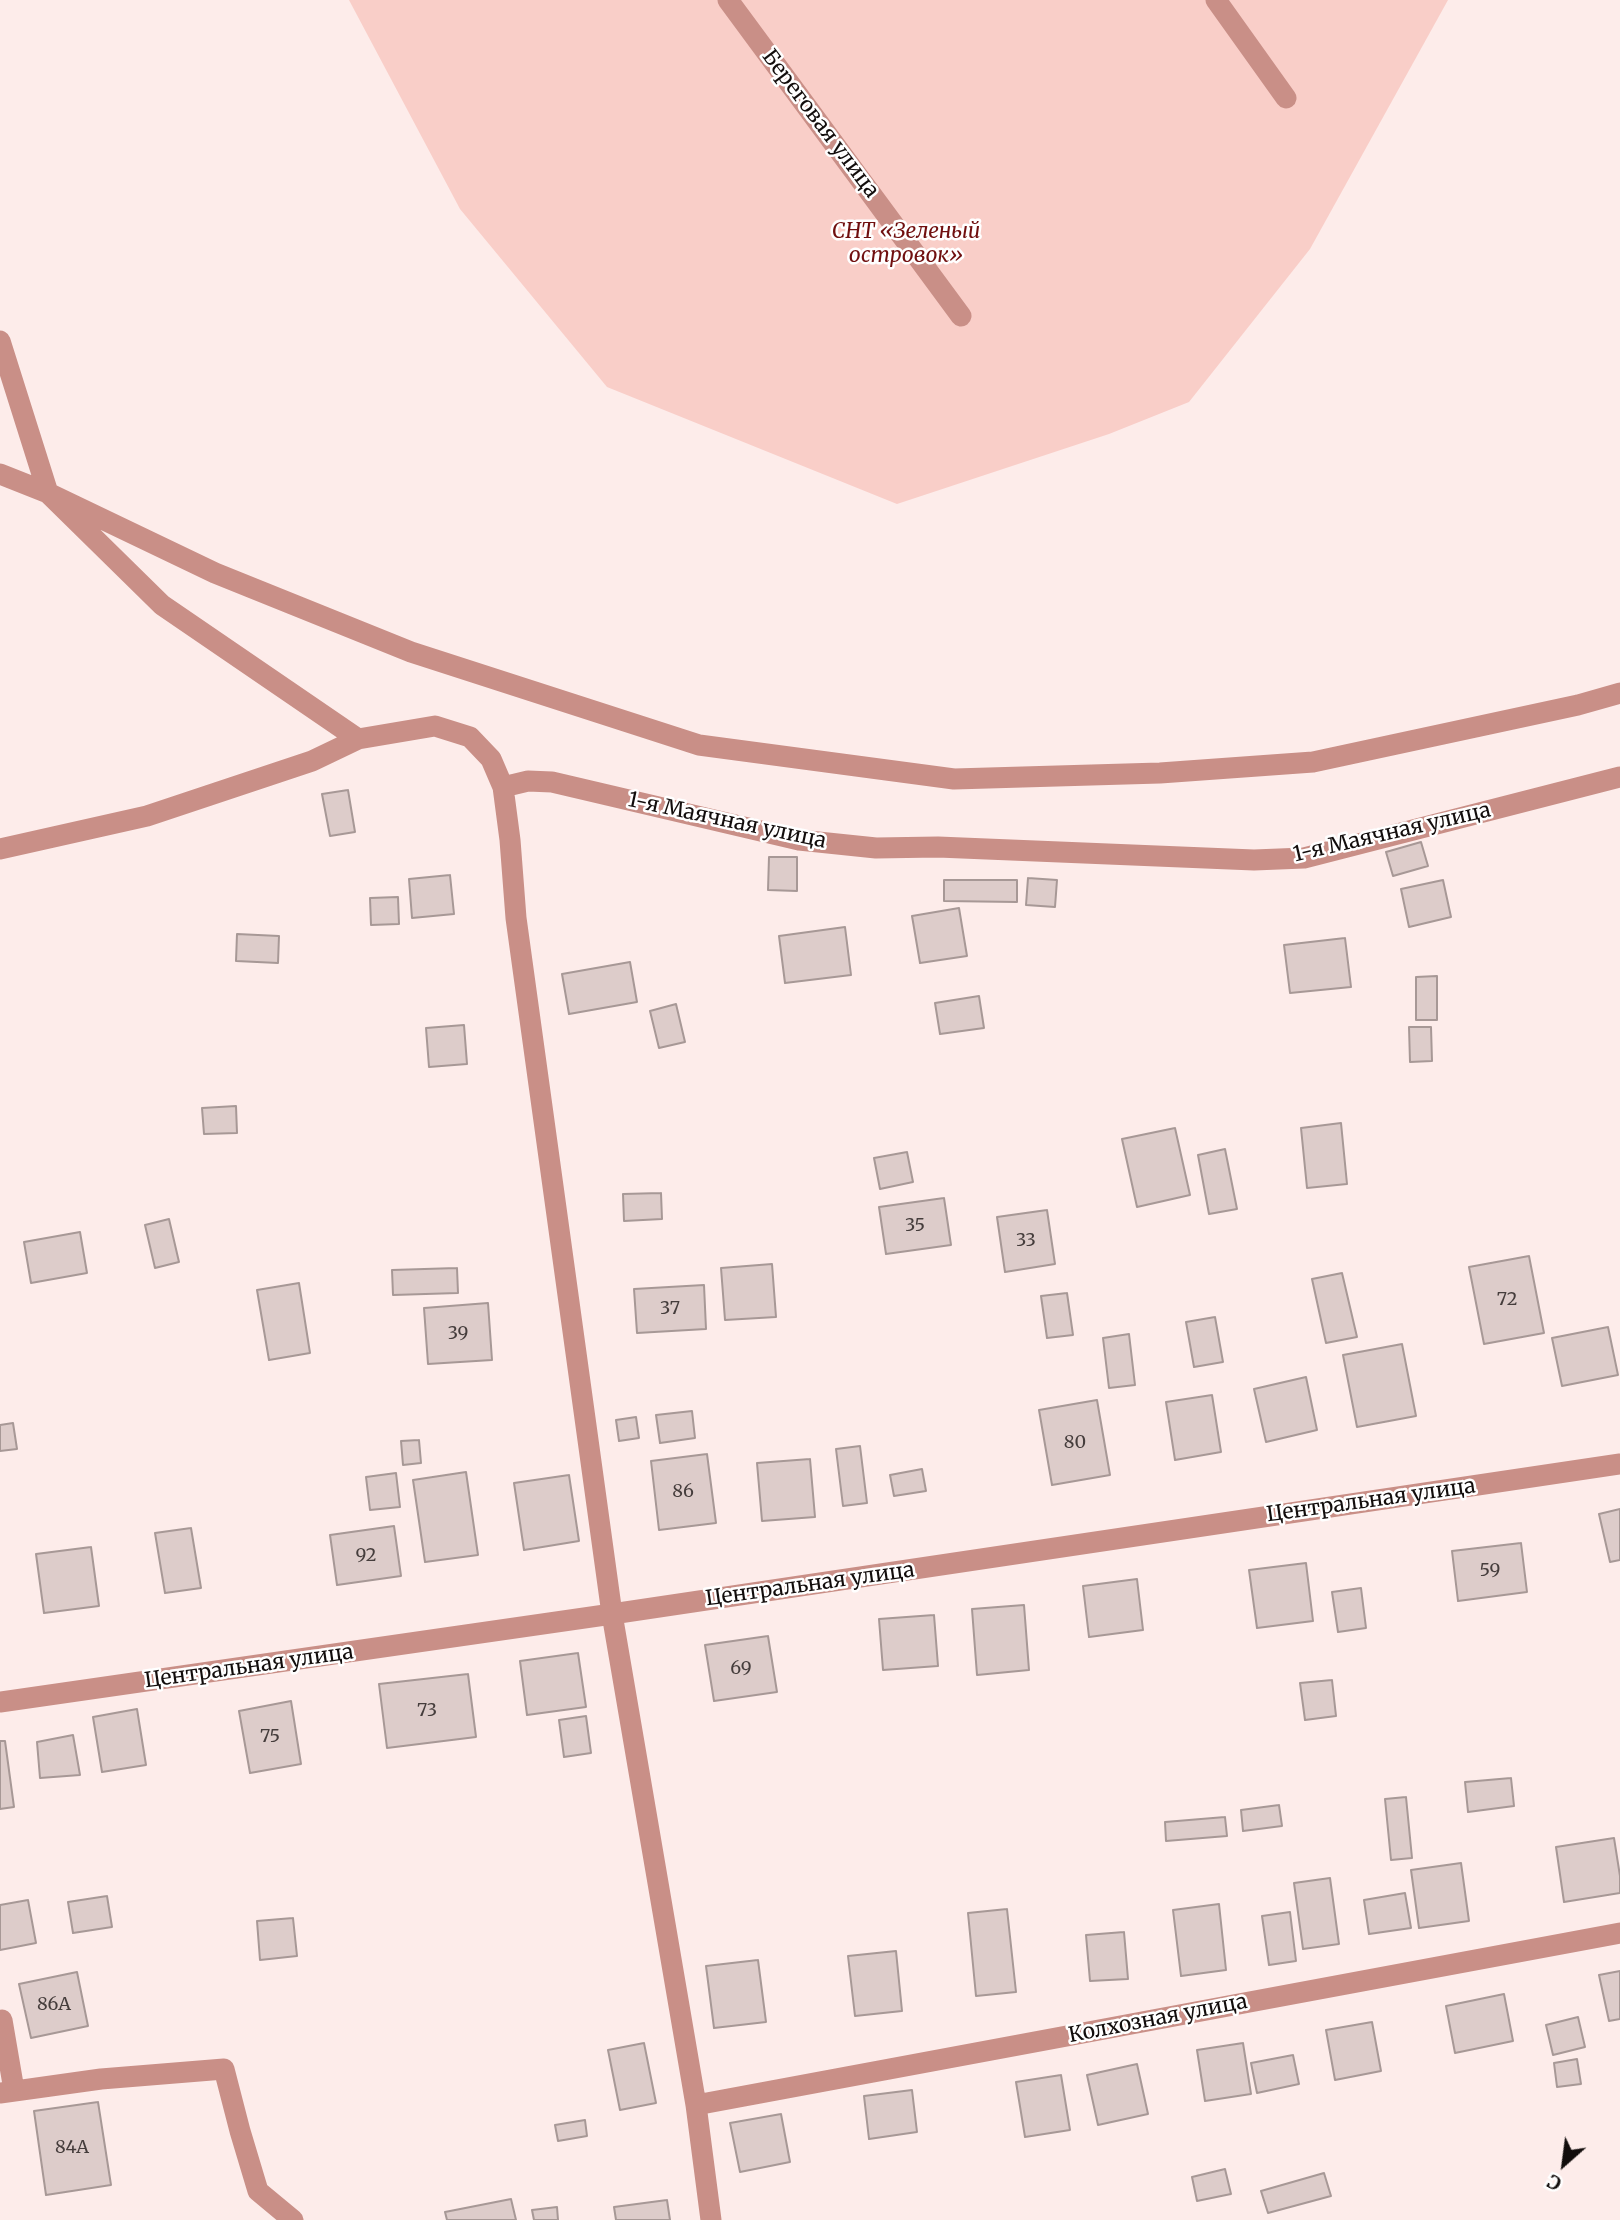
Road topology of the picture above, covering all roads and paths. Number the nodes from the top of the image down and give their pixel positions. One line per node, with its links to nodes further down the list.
1 (727, 0): 4 (street, Береговая улица)
2 (1216, 0): 3 (street)
3 (1286, 98)
4 (961, 316)
5 (0, 341): 7 (street)
6 (0, 474): 7 (street)
7 (48, 493): 8 (street); 9 (street)
8 (1620, 693)
9 (358, 739): 11 (street); 12 (street)
10 (1620, 777): 11 (street, 1-я Маячная улица)
11 (503, 788): 14 (street)
12 (0, 849)
13 (1620, 1464): 14 (street, Центральная улица)
14 (612, 1615): 15 (street, Центральная улица); 19 (street)
15 (0, 1702)
16 (1620, 1933): 19 (street, Колхозная улица)
17 (2, 2020): 18 (street)
18 (7, 2092): 20 (street)
19 (696, 2105): 21 (street)
20 (293, 2220)
21 (711, 2220)

